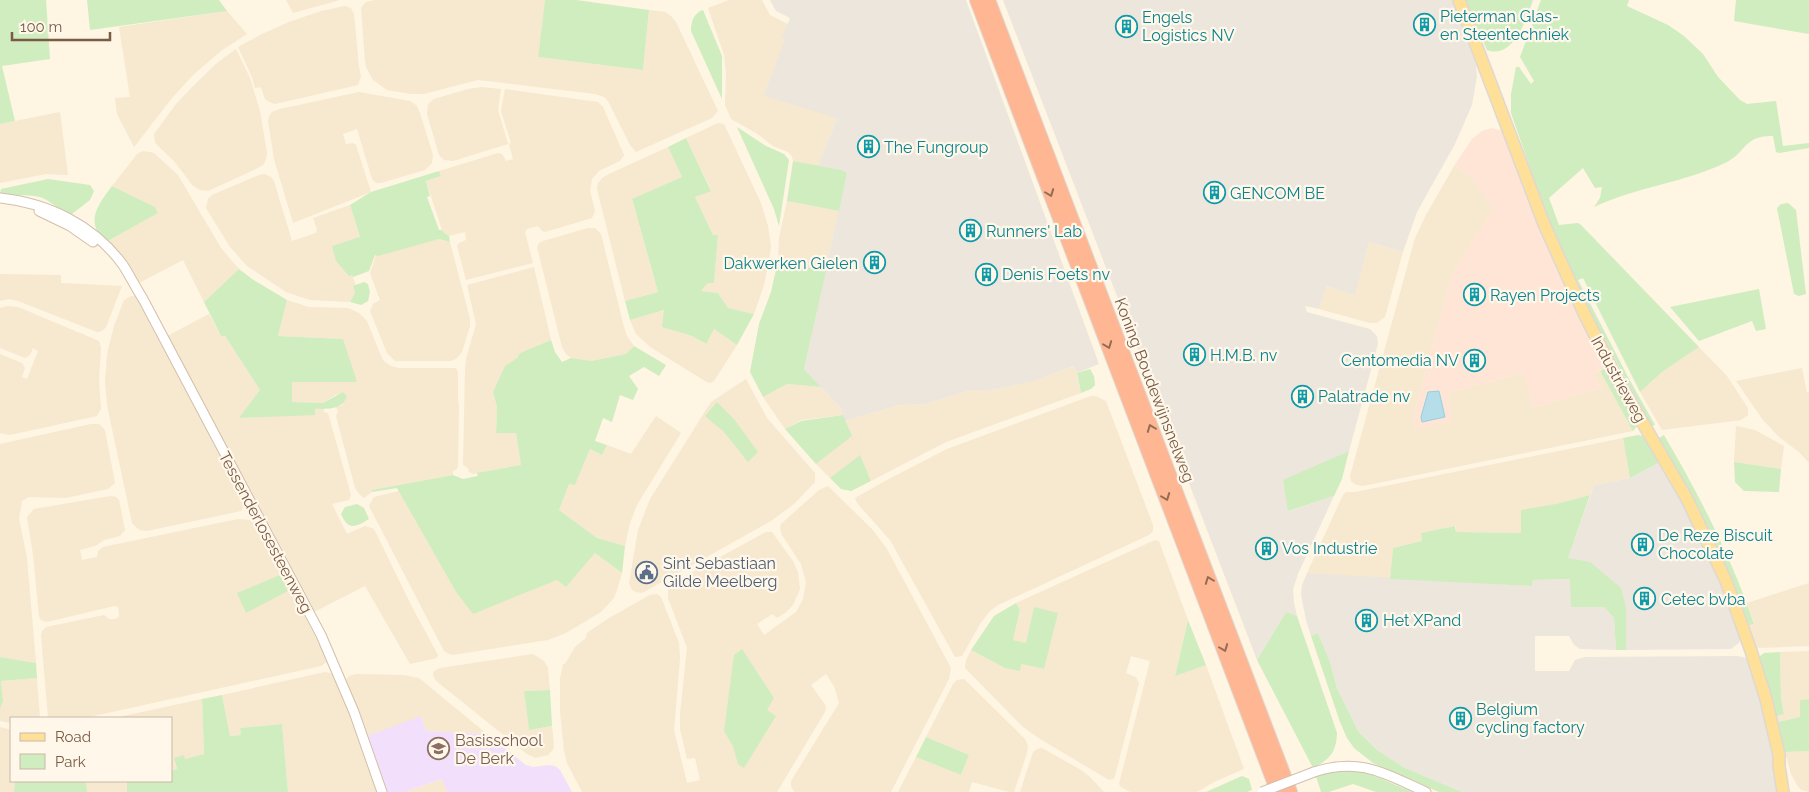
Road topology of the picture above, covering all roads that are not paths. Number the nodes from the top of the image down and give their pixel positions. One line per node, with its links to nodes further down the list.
1 (977, 0): 10 (highway, Koning Boudewijnsnelweg, one-way to 10)
2 (988, 0): 11 (highway, Koning Boudewijnsnelweg, one-way to 2)
3 (1459, 0): 7 (main road, Industrieweg)
4 (0, 198): 6 (street, Tessenderlosesteenweg)
5 (0, 202): 6 (street, Tessenderlosesteenweg)
6 (131, 280): 8 (street, Tessenderlosesteenweg)
7 (1779, 755): 13 (main road, Industrieweg); 14 (main road, Industrieweg)
8 (382, 792)
9 (1262, 792): 12 (street, bridge)
10 (1278, 792)
11 (1290, 792)
12 (1426, 792)
13 (1783, 792)
14 (1793, 792)

